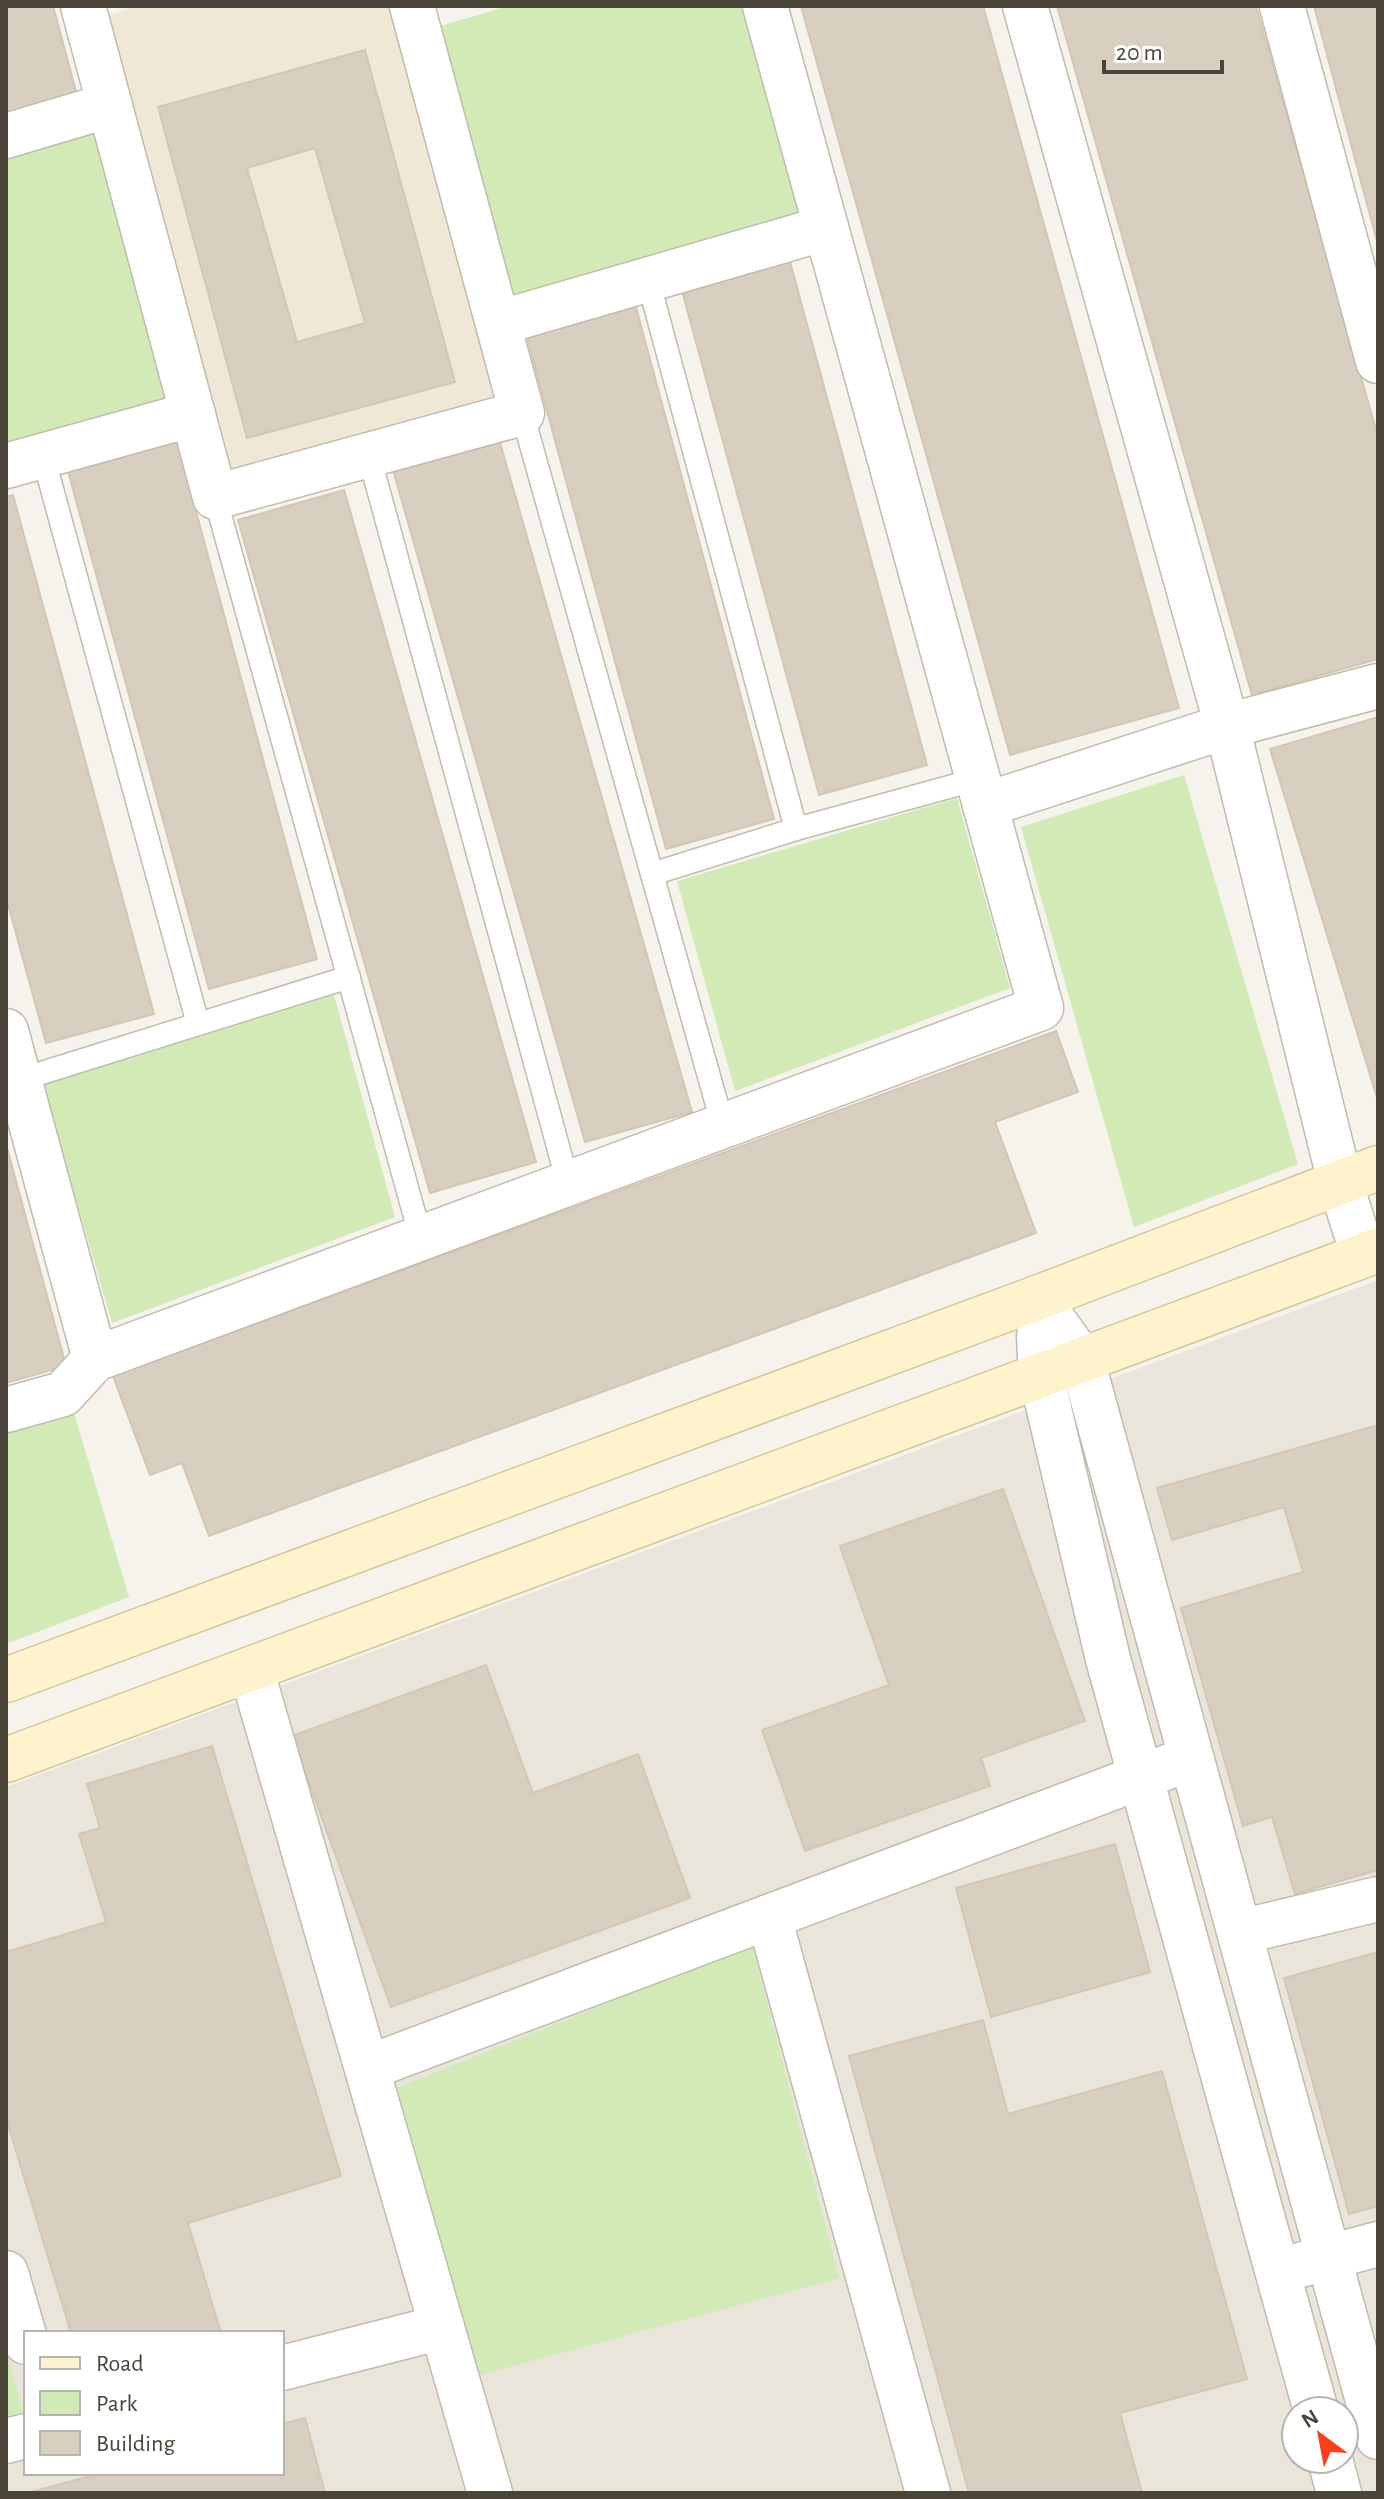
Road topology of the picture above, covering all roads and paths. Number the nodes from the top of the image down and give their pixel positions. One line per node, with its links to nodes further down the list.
1 (83, 6): 6 (street)
2 (765, 6): 8 (street)
3 (1025, 6): 18 (street)
4 (1282, 6): 11 (street)
5 (423, 8): 10 (street)
6 (110, 105): 7 (street); 13 (street)
7 (6, 136)
8 (826, 228): 9 (street); 19 (street)
9 (648, 280): 10 (street); 20 (lane)
10 (498, 323): 12 (street)
11 (1378, 361)
12 (522, 413): 14 (street); 21 (lane)
13 (193, 414): 15 (street); 16 (street)
14 (369, 456): 16 (street); 28 (lane)
15 (25, 461): 23 (lane)
16 (215, 497): 22 (lane)
17 (1378, 686): 18 (street)
18 (1227, 726): 19 (street); 27 (street)
19 (981, 792): 20 (lane); 26 (street)
20 (796, 829): 21 (lane)
21 (652, 874): 26 (lane)
22 (349, 977): 23 (lane); 29 (lane)
23 (198, 1024): 25 (lane)
24 (6, 1031): 25 (street)
25 (19, 1080): 32 (street)
26 (723, 1126): 28 (street)
27 (1359, 1175): 30 (street); 31 (street)
28 (568, 1183): 29 (street)
29 (421, 1238): 32 (street)
30 (1370, 1252): 33 (street)
31 (1037, 1298): 33 (street); 34 (street); 37 (street)
32 (95, 1359): 35 (street)
33 (1082, 1360): 34 (street); 38 (street)
34 (1041, 1375): 36 (street); 40 (street)
35 (6, 1410)
36 (251, 1669): 39 (street); 44 (street)
37 (6, 1680)
38 (1191, 1758): 40 (street); 43 (street)
39 (6, 1760)
40 (1141, 1777): 42 (street); 47 (street)
41 (1378, 1899): 43 (street)
42 (769, 1917): 44 (street); 55 (street)
43 (1240, 1932): 46 (street)
44 (367, 2068): 49 (street)
45 (1378, 2244): 46 (street)
46 (1329, 2257): 47 (street); 53 (street)
47 (1278, 2270): 52 (street)
48 (6, 2273): 50 (street)
49 (442, 2327): 51 (street); 54 (street)
50 (24, 2335)
51 (284, 2367)
52 (1312, 2395)
53 (1378, 2437)
54 (490, 2493)
55 (928, 2493)

